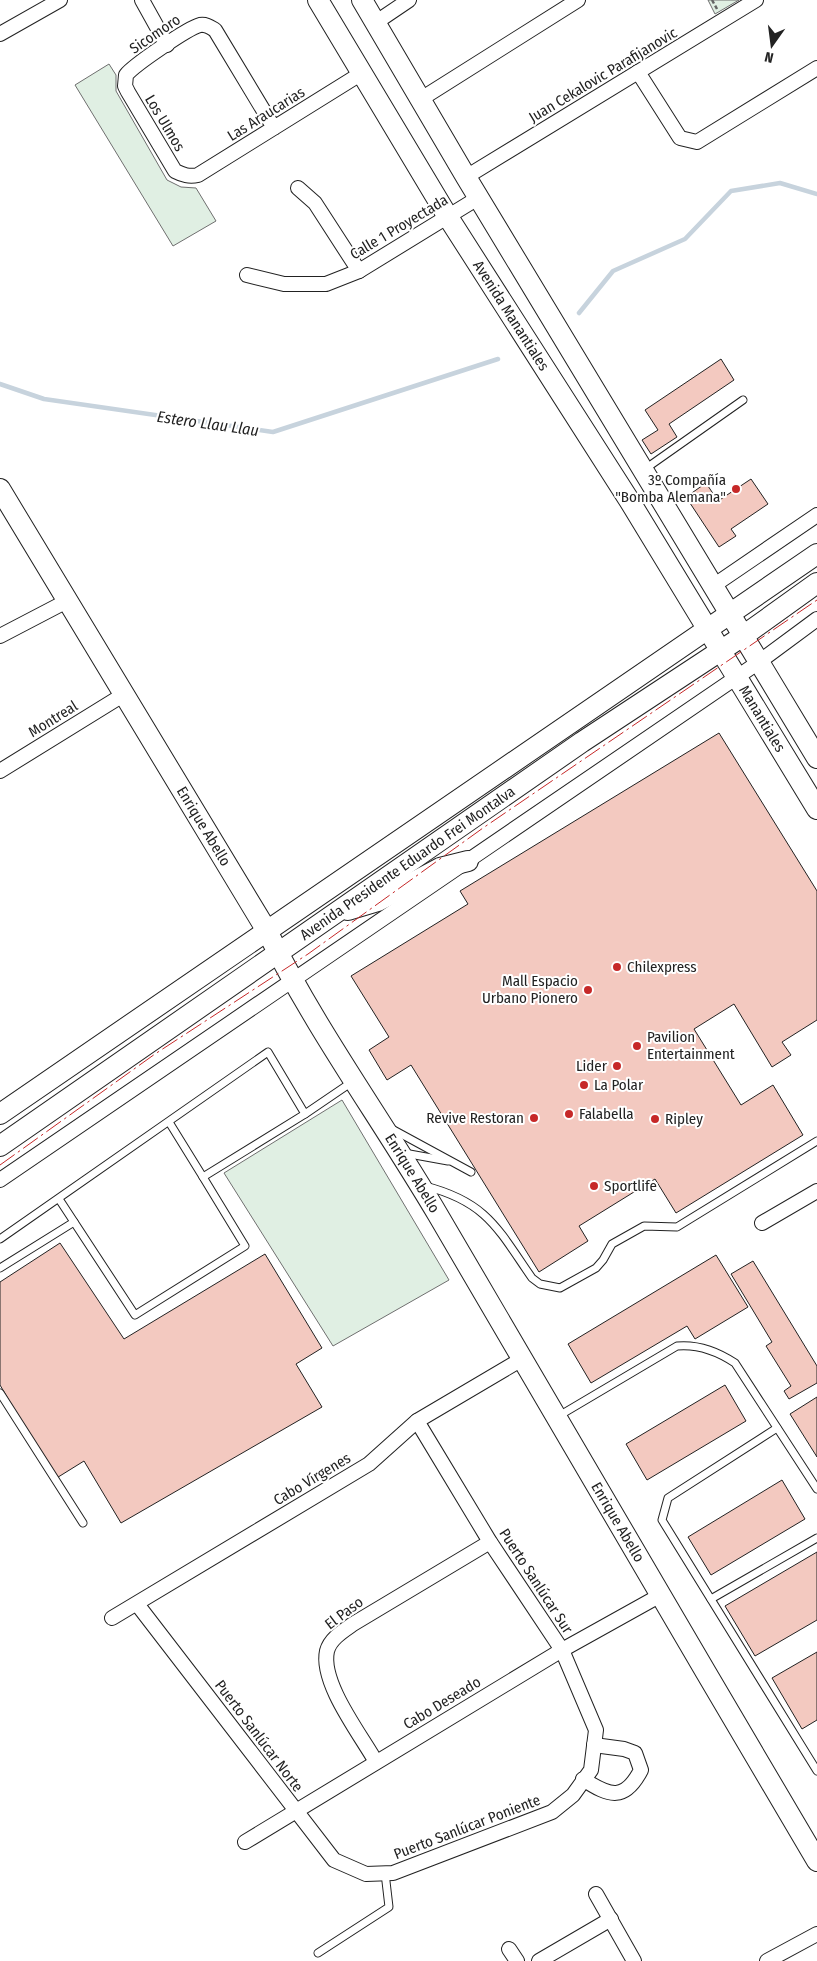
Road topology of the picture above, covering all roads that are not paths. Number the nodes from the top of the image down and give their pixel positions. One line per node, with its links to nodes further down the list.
1 (60, 0): 9 (street)
2 (142, 0): 10 (street)
3 (318, 0): 13 (main road, Avenida Manantiales)
4 (362, 0): 8 (main road, Avenida Manantiales)
5 (409, 0): 8 (street)
6 (578, 0): 15 (street)
7 (756, 0): 12 (street, Juan Cekalovic Parafijanovic)
8 (375, 23): 15 (main road, Avenida Manantiales)
9 (0, 34)
10 (167, 45): 14 (street, Sicomoro); 16 (street, Sicomoro)
11 (817, 68): 12 (street)
12 (638, 72): 18 (street, Juan Cekalovic Parafijanovic)
13 (362, 73): 16 (street, Las Araucarias); 21 (main road, Avenida Manantiales)
14 (125, 80): 17 (street, Los Ulmos)
15 (421, 99): 18 (main road, Avenida Manantiales)
16 (274, 128): 17 (street, Las Araucarias)
17 (186, 176)
18 (466, 177): 20 (main road, Avenida Manantiales)
19 (298, 188): 22 (street)
20 (478, 198): 21 (street, Calle 1 Proyectada); 25 (main road, Avenida Manantiales)
21 (448, 217): 22 (street, Calle 1 Proyectada); 34 (main road, Avenida Manantiales)
22 (360, 271): 23 (street, Calle 1 Proyectada)
23 (247, 275)
24 (743, 400): 25 (lane)
25 (643, 471): 30 (main road, Avenida Manantiales)
26 (0, 490): 31 (main road, Enrique Abello)
27 (817, 515): 30 (street)
28 (817, 554): 32 (main road, Avenida Presidente Eduardo Frei Montalva)
29 (817, 583): 36 (main road, Avenida Presidente Eduardo Frei Montalva)
30 (713, 586): 32 (main road, Avenida Manantiales)
31 (67, 601): 35 (street); 40 (main road, Enrique Abello)
32 (730, 614): 34 (main road, Avenida Presidente Eduardo Frei Montalva); 36 (main road, Manantiales)
33 (817, 619): 38 (street, Avenida Presidente Eduardo Frei Montalva)
34 (707, 629): 37 (main road, Manantiales); 46 (main road, Avenida Presidente Eduardo Frei Montalva)
35 (0, 636)
36 (743, 636): 37 (main road, Avenida Presidente Eduardo Frei Montalva); 38 (main road, Manantiales)
37 (720, 650): 39 (main road, Manantiales); 45 (main road, Avenida Presidente Eduardo Frei Montalva)
38 (759, 662): 39 (street, Avenida Presidente Eduardo Frei Montalva); 41 (main road, Manantiales)
39 (736, 676): 43 (main road, Manantiales); 44 (street, Avenida Presidente Eduardo Frei Montalva)
40 (123, 695): 42 (street, Montreal); 46 (main road, Enrique Abello)
41 (814, 747)
42 (0, 771)
43 (817, 809)
44 (468, 861): 45 (main road); 48 (street, Avenida Presidente Eduardo Frei Montalva)
45 (336, 912): 47 (main road, Avenida Presidente Eduardo Frei Montalva)
46 (267, 931): 47 (main road, Enrique Abello); 50 (main road, Avenida Presidente Eduardo Frei Montalva)
47 (277, 952): 48 (main road, Enrique Abello); 55 (main road, Avenida Presidente Eduardo Frei Montalva)
48 (292, 981): 49 (main road, Enrique Abello); 60 (street, Avenida Presidente Eduardo Frei Montalva)
49 (355, 1081): 51 (lane); 53 (main road, Enrique Abello)
50 (0, 1114)
51 (305, 1114): 52 (lane); 59 (lane)
52 (169, 1122): 59 (lane); 63 (lane)
53 (382, 1123): 56 (main road, Enrique Abello); 57 (lane)
54 (817, 1141): 61 (lane)
55 (1, 1147)
56 (400, 1152): 57 (lane); 61 (main road, Enrique Abello)
57 (456, 1162): 58 (lane)
58 (471, 1172)
59 (203, 1177): 64 (lane)
60 (0, 1180)
61 (420, 1185): 68 (main road, Enrique Abello)
62 (817, 1191): 65 (street)
63 (59, 1199): 64 (lane); 66 (lane)
64 (74, 1222): 67 (lane)
65 (762, 1223)
66 (0, 1238)
67 (0, 1268)
68 (522, 1359): 70 (main road, Enrique Abello); 71 (street, Cabo Vírgenes)
69 (0, 1393): 74 (lane)
70 (556, 1417): 72 (lane); 77 (main road, Enrique Abello)
71 (418, 1421): 76 (street, Puerto Sanlúcar Sur); 79 (street, Cabo Vírgenes)
72 (777, 1428): 73 (lane); 78 (lane)
73 (817, 1489)
74 (82, 1523)
75 (817, 1538): 78 (lane)
76 (490, 1542): 81 (street, Puerto Sanlúcar Sur); 83 (street, El Paso)
77 (659, 1596): 81 (street, Cabo Deseado); 88 (main road, Enrique Abello)
78 (711, 1599): 84 (lane)
79 (137, 1604): 80 (street, Cabo Vírgenes); 86 (street, Puerto Sanlúcar Norte)
80 (112, 1618)
81 (562, 1650): 82 (street, Puerto Sanlúcar Sur); 83 (street, Cabo Deseado)
82 (594, 1745): 85 (street, Puerto Sanlúcar Sur); 85 (street)
83 (376, 1762): 86 (street, Cabo Deseado)
84 (817, 1771)
85 (587, 1774): 89 (street, Puerto Sanlúcar Poniente)
86 (295, 1811): 87 (street, Cabo Deseado); 90 (street, Puerto Sanlúcar Norte)
87 (245, 1842)
88 (817, 1861)
89 (385, 1873): 90 (street, Puerto Sanlúcar Poniente); 95 (lane)
90 (366, 1874)
91 (596, 1894): 92 (street)
92 (611, 1919): 97 (street); 98 (street)
93 (817, 1934): 99 (street)
94 (509, 1948): 96 (street)
95 (318, 1952)
96 (517, 1961)
97 (539, 1961)
98 (634, 1961)
99 (767, 1961)

